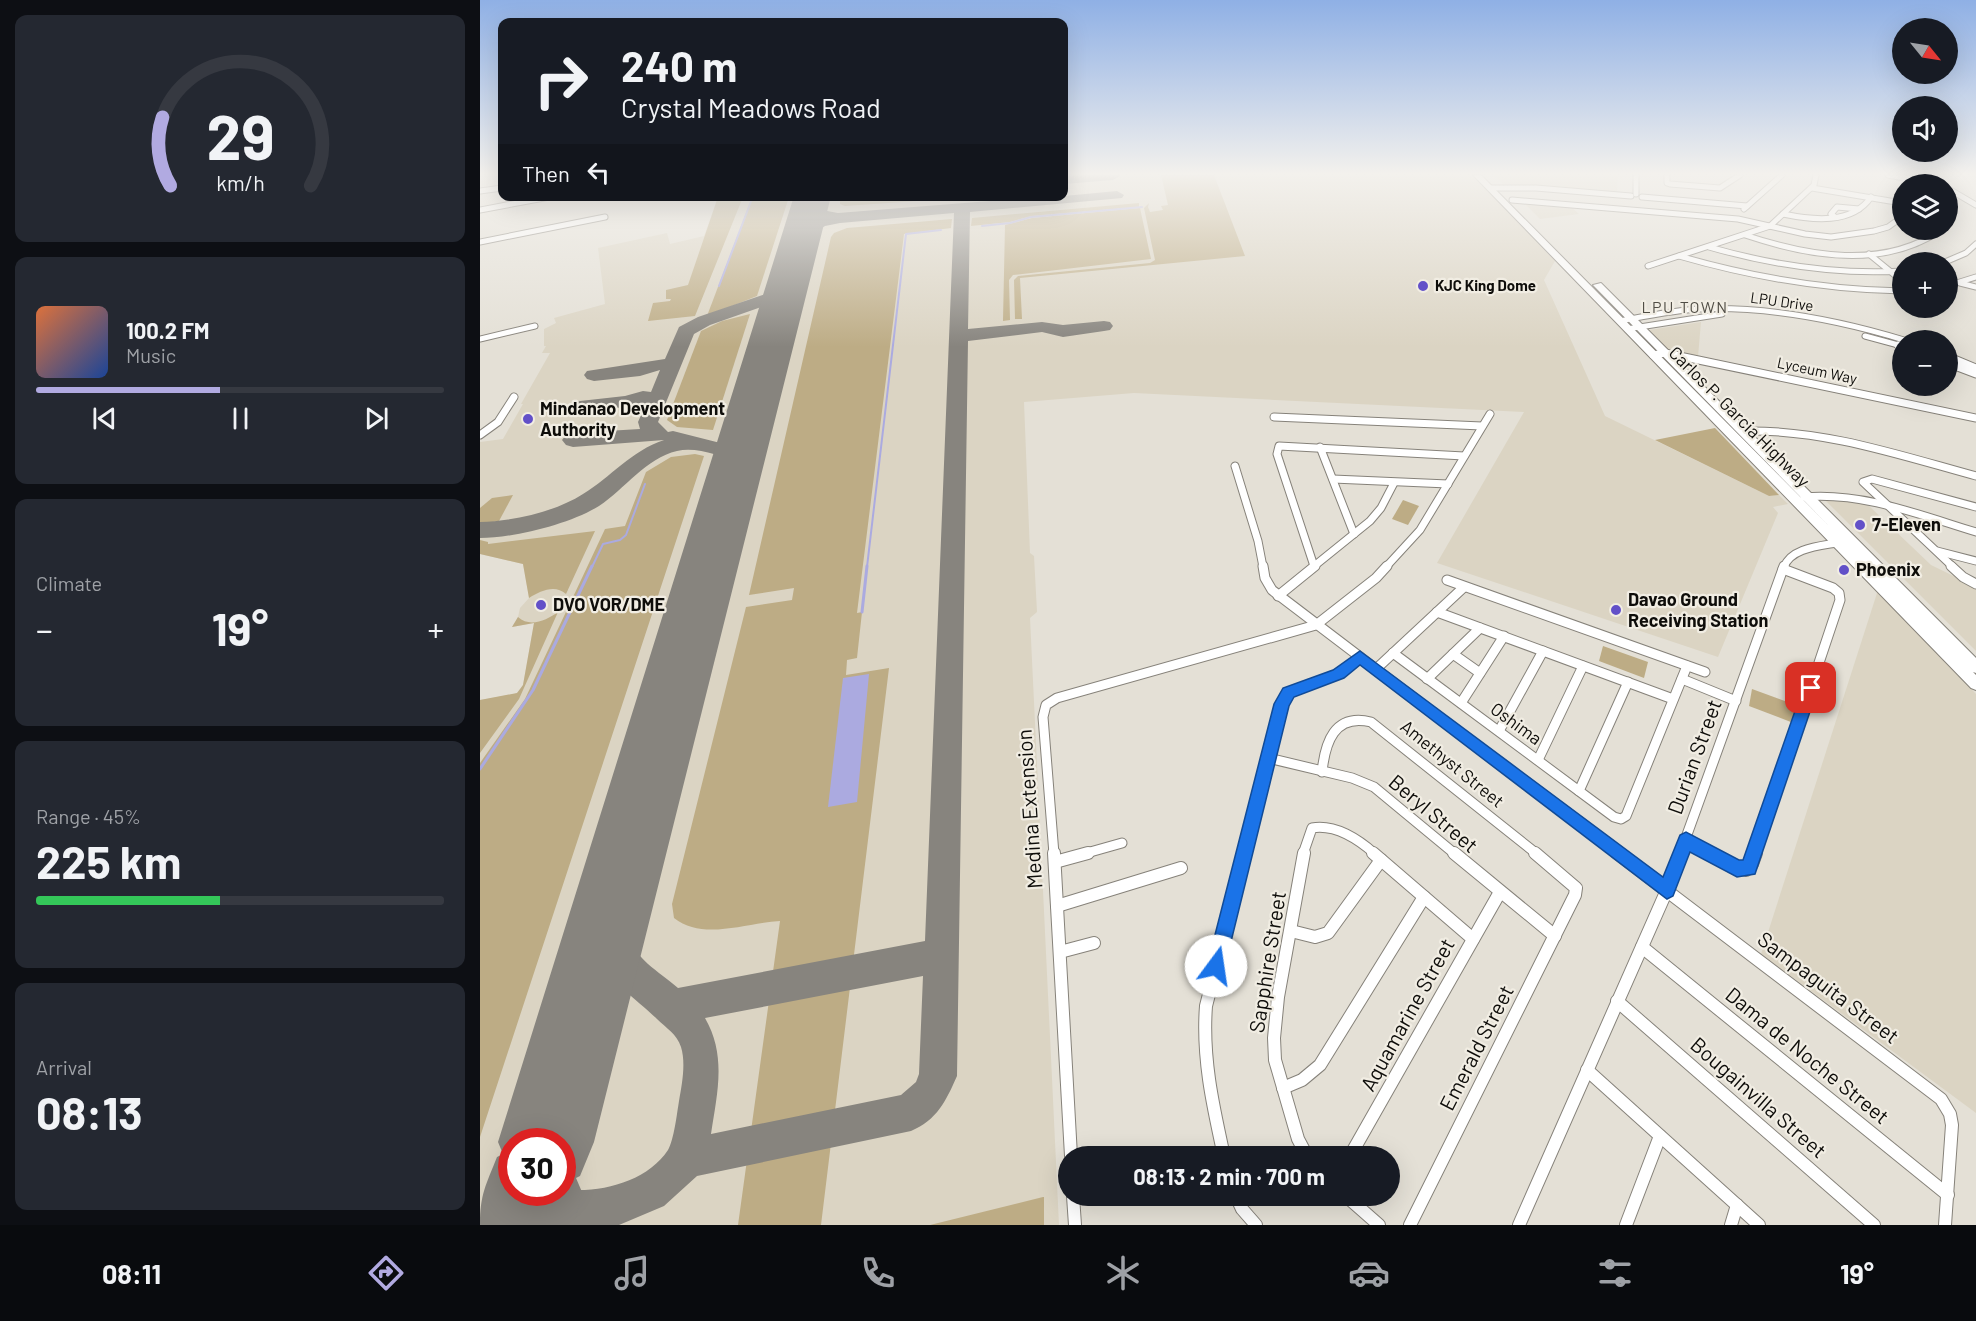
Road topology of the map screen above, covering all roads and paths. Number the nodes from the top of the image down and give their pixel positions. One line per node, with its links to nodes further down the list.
1 (529, 232): 9 (street)
2 (1539, 232): 21 (highway, Carlos P. Garcia Highway)
3 (1543, 232): 21 (highway, Carlos P. Garcia Highway)
4 (1753, 232): 7 (street)
5 (1800, 232): 6 (street)
6 (1863, 232)
7 (1745, 235): 11 (street); 12 (street)
8 (1925, 240): 12 (street)
9 (480, 242)
10 (1976, 244): 14 (street)
11 (1708, 247): 13 (street); 16 (street)
12 (1869, 254): 16 (street)
13 (1679, 256): 15 (street); 20 (street)
14 (1958, 256)
15 (1648, 266)
16 (1890, 272)
17 (1976, 277): 18 (street)
18 (1959, 283): 19 (street)
19 (1976, 287)
20 (1892, 291)
21 (1630, 324): 23 (street, LPU Drive); 25 (street, LPU Drive); 26 (highway, Carlos P. Garcia Highway)
22 (535, 326): 24 (street)
23 (1892, 337)
24 (480, 339)
25 (1892, 344)
26 (1663, 358): 28 (street, Lyceum Way); 33 (highway, Carlos P. Garcia Highway)
27 (1958, 361): 30 (street)
28 (1713, 366): 36 (street, Lyceum Way); 37 (street, Lyceum Way)
29 (1958, 367): 31 (street)
30 (1976, 368)
31 (1976, 374)
32 (514, 397): 40 (street)
33 (1714, 410): 39 (highway, Carlos P. Garcia Highway); 48 (highway, Carlos P. Garcia Highway)
34 (1490, 414): 38 (street)
35 (1274, 417): 38 (street)
36 (1976, 418)
37 (1976, 423)
38 (1482, 426): 42 (street)
39 (1742, 431): 44 (street); 48 (highway, Carlos P. Garcia Highway)
40 (480, 435)
41 (1320, 447): 42 (street); 45 (street); 57 (street)
42 (1464, 456): 47 (street)
43 (1235, 466): 62 (street)
44 (1976, 476)
45 (1332, 479): 46 (street); 52 (street)
46 (1394, 483): 47 (street); 52 (street)
47 (1448, 484): 64 (street)
48 (1801, 498): 50 (street); 53 (highway, Carlos P. Garcia Highway); 54 (highway, Carlos P. Garcia Highway)
49 (1976, 507): 50 (street)
50 (1890, 508): 51 (street); 55 (street)
51 (1976, 532)
52 (1354, 534): 57 (street)
53 (1850, 540): 54 (street, Durian Street); 73 (highway, Carlos P. Garcia Highway)
54 (1838, 543): 58 (street, Durian Street); 80 (highway, Carlos P. Garcia Highway)
55 (1937, 551): 56 (street); 60 (street)
56 (1976, 561)
57 (1314, 566): 62 (street)
58 (1783, 569): 82 (street, Durian Street); 89 (street)
59 (1447, 580): 61 (street)
60 (1976, 584)
61 (1464, 587): 63 (street); 72 (street)
62 (1278, 596): 64 (street, Sampaguita Street)
63 (1437, 612): 65 (street); 68 (street)
64 (1316, 625): 70 (street, Sampaguita Street); 92 (street, Medina Extension)
65 (1480, 628): 66 (street); 69 (street)
66 (1504, 636): 67 (street); 76 (street)
67 (1543, 651): 71 (street); 84 (street)
68 (1393, 653): 74 (street); 77 (street, Oshima)
69 (1453, 654): 76 (street); 77 (street)
70 (1360, 657): 74 (street, Sampaguita Street); 85 (street)
71 (1583, 666): 79 (street); 86 (street)
72 (1687, 666): 75 (street); 78 (street)
73 (1976, 667)
74 (1376, 669): 95 (street, Sampaguita Street)
75 (1706, 672)
76 (1480, 673): 83 (street)
77 (1427, 678): 83 (street, Oshima)
78 (1682, 679): 81 (street); 82 (street)
79 (1628, 682): 81 (street); 88 (street)
80 (1976, 684)
81 (1673, 699): 88 (street, Oshima)
82 (1736, 701): 89 (street, Durian Street)
83 (1461, 703): 84 (street, Oshima)
84 (1499, 731): 86 (street, Oshima)
85 (1269, 758): 87 (street, Beryl Street); 110 (street)
86 (1538, 760): 88 (street, Oshima)
87 (1322, 772): 94 (street, Amethyst Street); 96 (street, Beryl Street)
88 (1579, 791)
89 (1686, 840): 95 (street, Durian Street)
90 (1122, 843): 92 (street)
91 (1381, 860): 97 (street, Sapphire Street); 99 (street); 99 (street, Sapphire Street)
92 (1055, 862): 98 (street, Medina Extension)
93 (1181, 867): 98 (street)
94 (1575, 888): 100 (street, Emerald Street)
95 (1667, 890): 103 (street, Durian Street); 113 (street, Sampaguita Street)
96 (1500, 892): 100 (street, Beryl Street); 101 (street, Aquamarine Street)
97 (1424, 897): 101 (street, Sapphire Street); 107 (street)
98 (1057, 906): 104 (street, Medina Extension)
99 (1291, 931): 107 (street, Sapphire Street)
100 (1555, 936): 121 (street, Emerald Street)
101 (1473, 939): 112 (street, Aquamarine Street)
102 (1094, 943): 104 (street)
103 (1642, 947): 105 (street, Durian Street); 113 (street, Dama de Noche Street)
104 (1059, 952): 109 (street, Medina Extension)
105 (1617, 1001): 106 (street, Durian Street); 126 (street, Bougainvilla Street)
106 (1587, 1070): 108 (street); 122 (street, Durian Street)
107 (1283, 1088): 111 (street, Sapphire Street)
108 (1660, 1136): 114 (street); 123 (street)
109 (1070, 1146)
110 (1222, 1146)
111 (1302, 1146)
112 (1356, 1146)
113 (1948, 1195): 127 (street)
114 (1737, 1205): 124 (street); 125 (street)
115 (1074, 1206): 118 (street)
116 (1241, 1206): 119 (street)
117 (1357, 1206): 120 (street)
118 (1075, 1225)
119 (1256, 1225)
120 (1379, 1225)
121 (1410, 1225)
122 (1519, 1225)
123 (1626, 1225)
124 (1731, 1225)
125 (1759, 1225)
126 (1874, 1225)
127 (1945, 1225)

